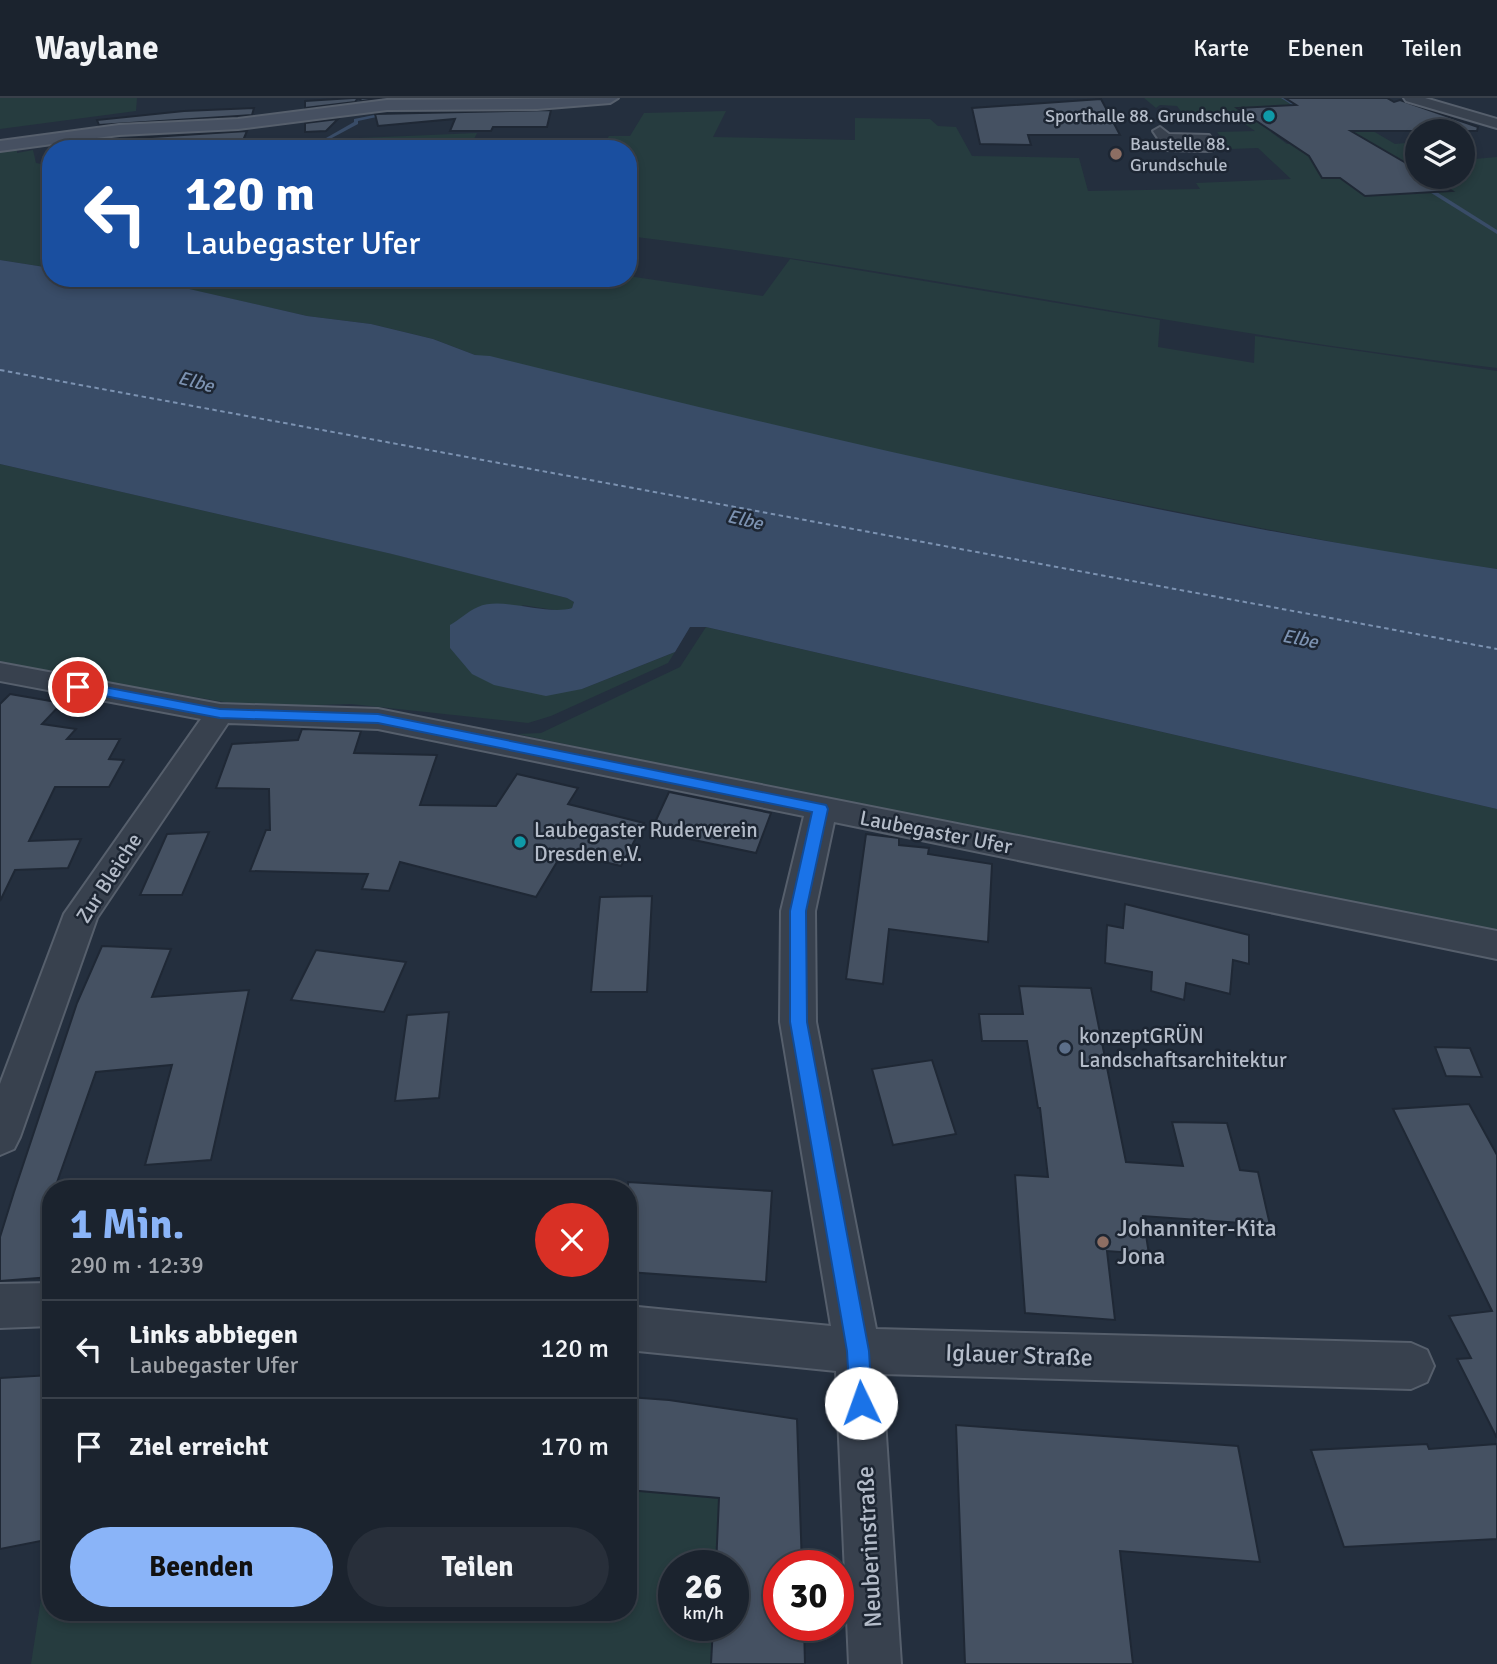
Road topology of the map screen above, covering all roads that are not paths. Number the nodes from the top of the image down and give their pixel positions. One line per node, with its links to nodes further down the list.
1 (610, 98): 5 (main road)
2 (1410, 98): 3 (street)
3 (1497, 124)
4 (42, 140): 6 (main road)
5 (45, 140)
6 (0, 146)
7 (0, 672): 8 (street, Laubegaster Ufer)
8 (220, 713): 9 (street, Laubegaster Ufer); 11 (street, Zur Bleiche)
9 (821, 809): 10 (street, Laubegaster Ufer); 15 (street, Neuberinstraße)
10 (1497, 945)
11 (0, 1137)
12 (42, 1304): 13 (street)
13 (0, 1306)
14 (637, 1329): 15 (street, Iglauer Straße)
15 (858, 1351): 16 (street, Iglauer Straße); 17 (street, Neuberinstraße)
16 (1411, 1366)
17 (875, 1664)

